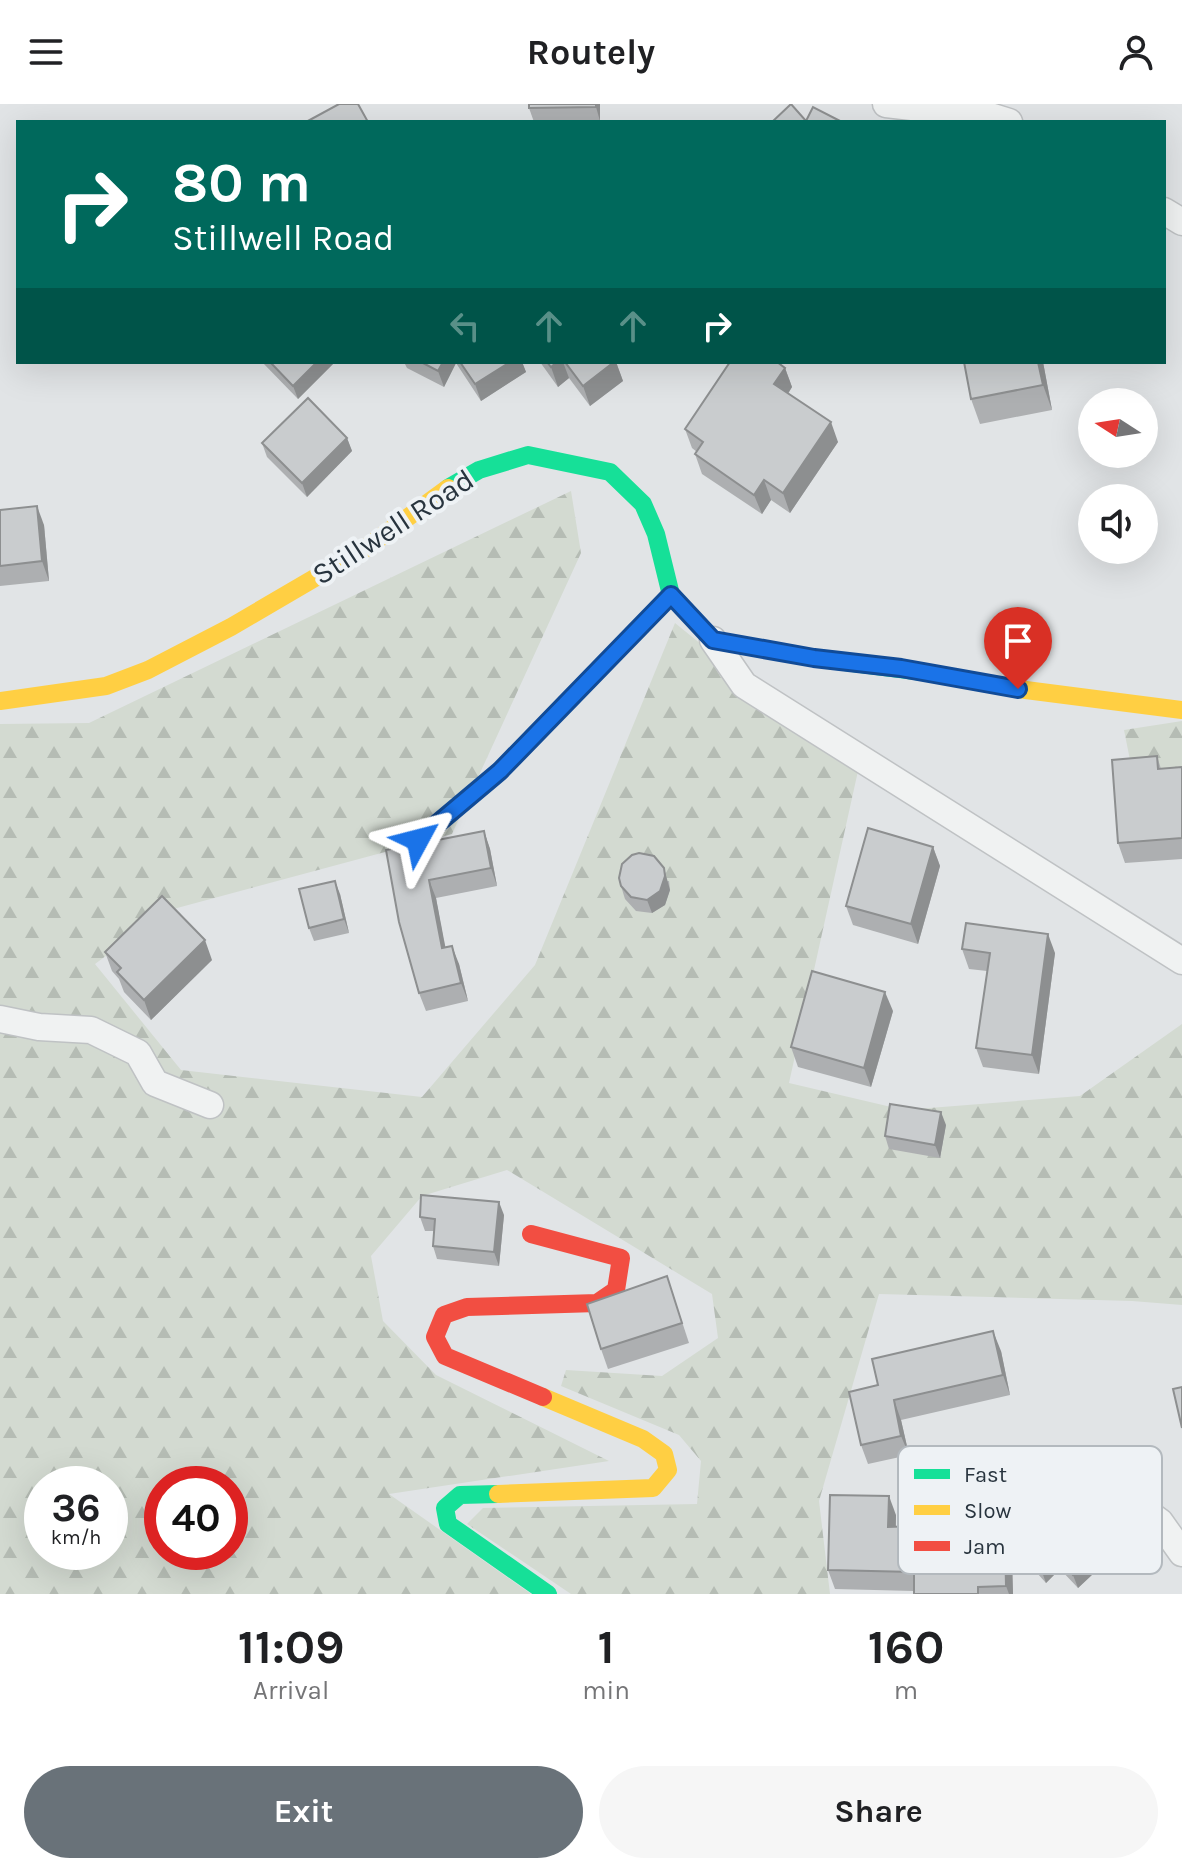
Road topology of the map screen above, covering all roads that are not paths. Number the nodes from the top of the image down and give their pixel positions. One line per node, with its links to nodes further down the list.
1 (886, 104): 2 (street)
2 (1003, 120)
3 (671, 595): 4 (street, Stillwell Road); 5 (street, Stillwell Road); 7 (street)
4 (713, 640): 6 (street); 8 (street)
5 (0, 701)
6 (1182, 710)
7 (418, 840)
8 (1182, 961)
9 (0, 1019): 10 (street)
10 (210, 1105)
11 (531, 1234): 14 (street)
12 (1162, 1525): 13 (street)
13 (1182, 1553)
14 (548, 1594)

